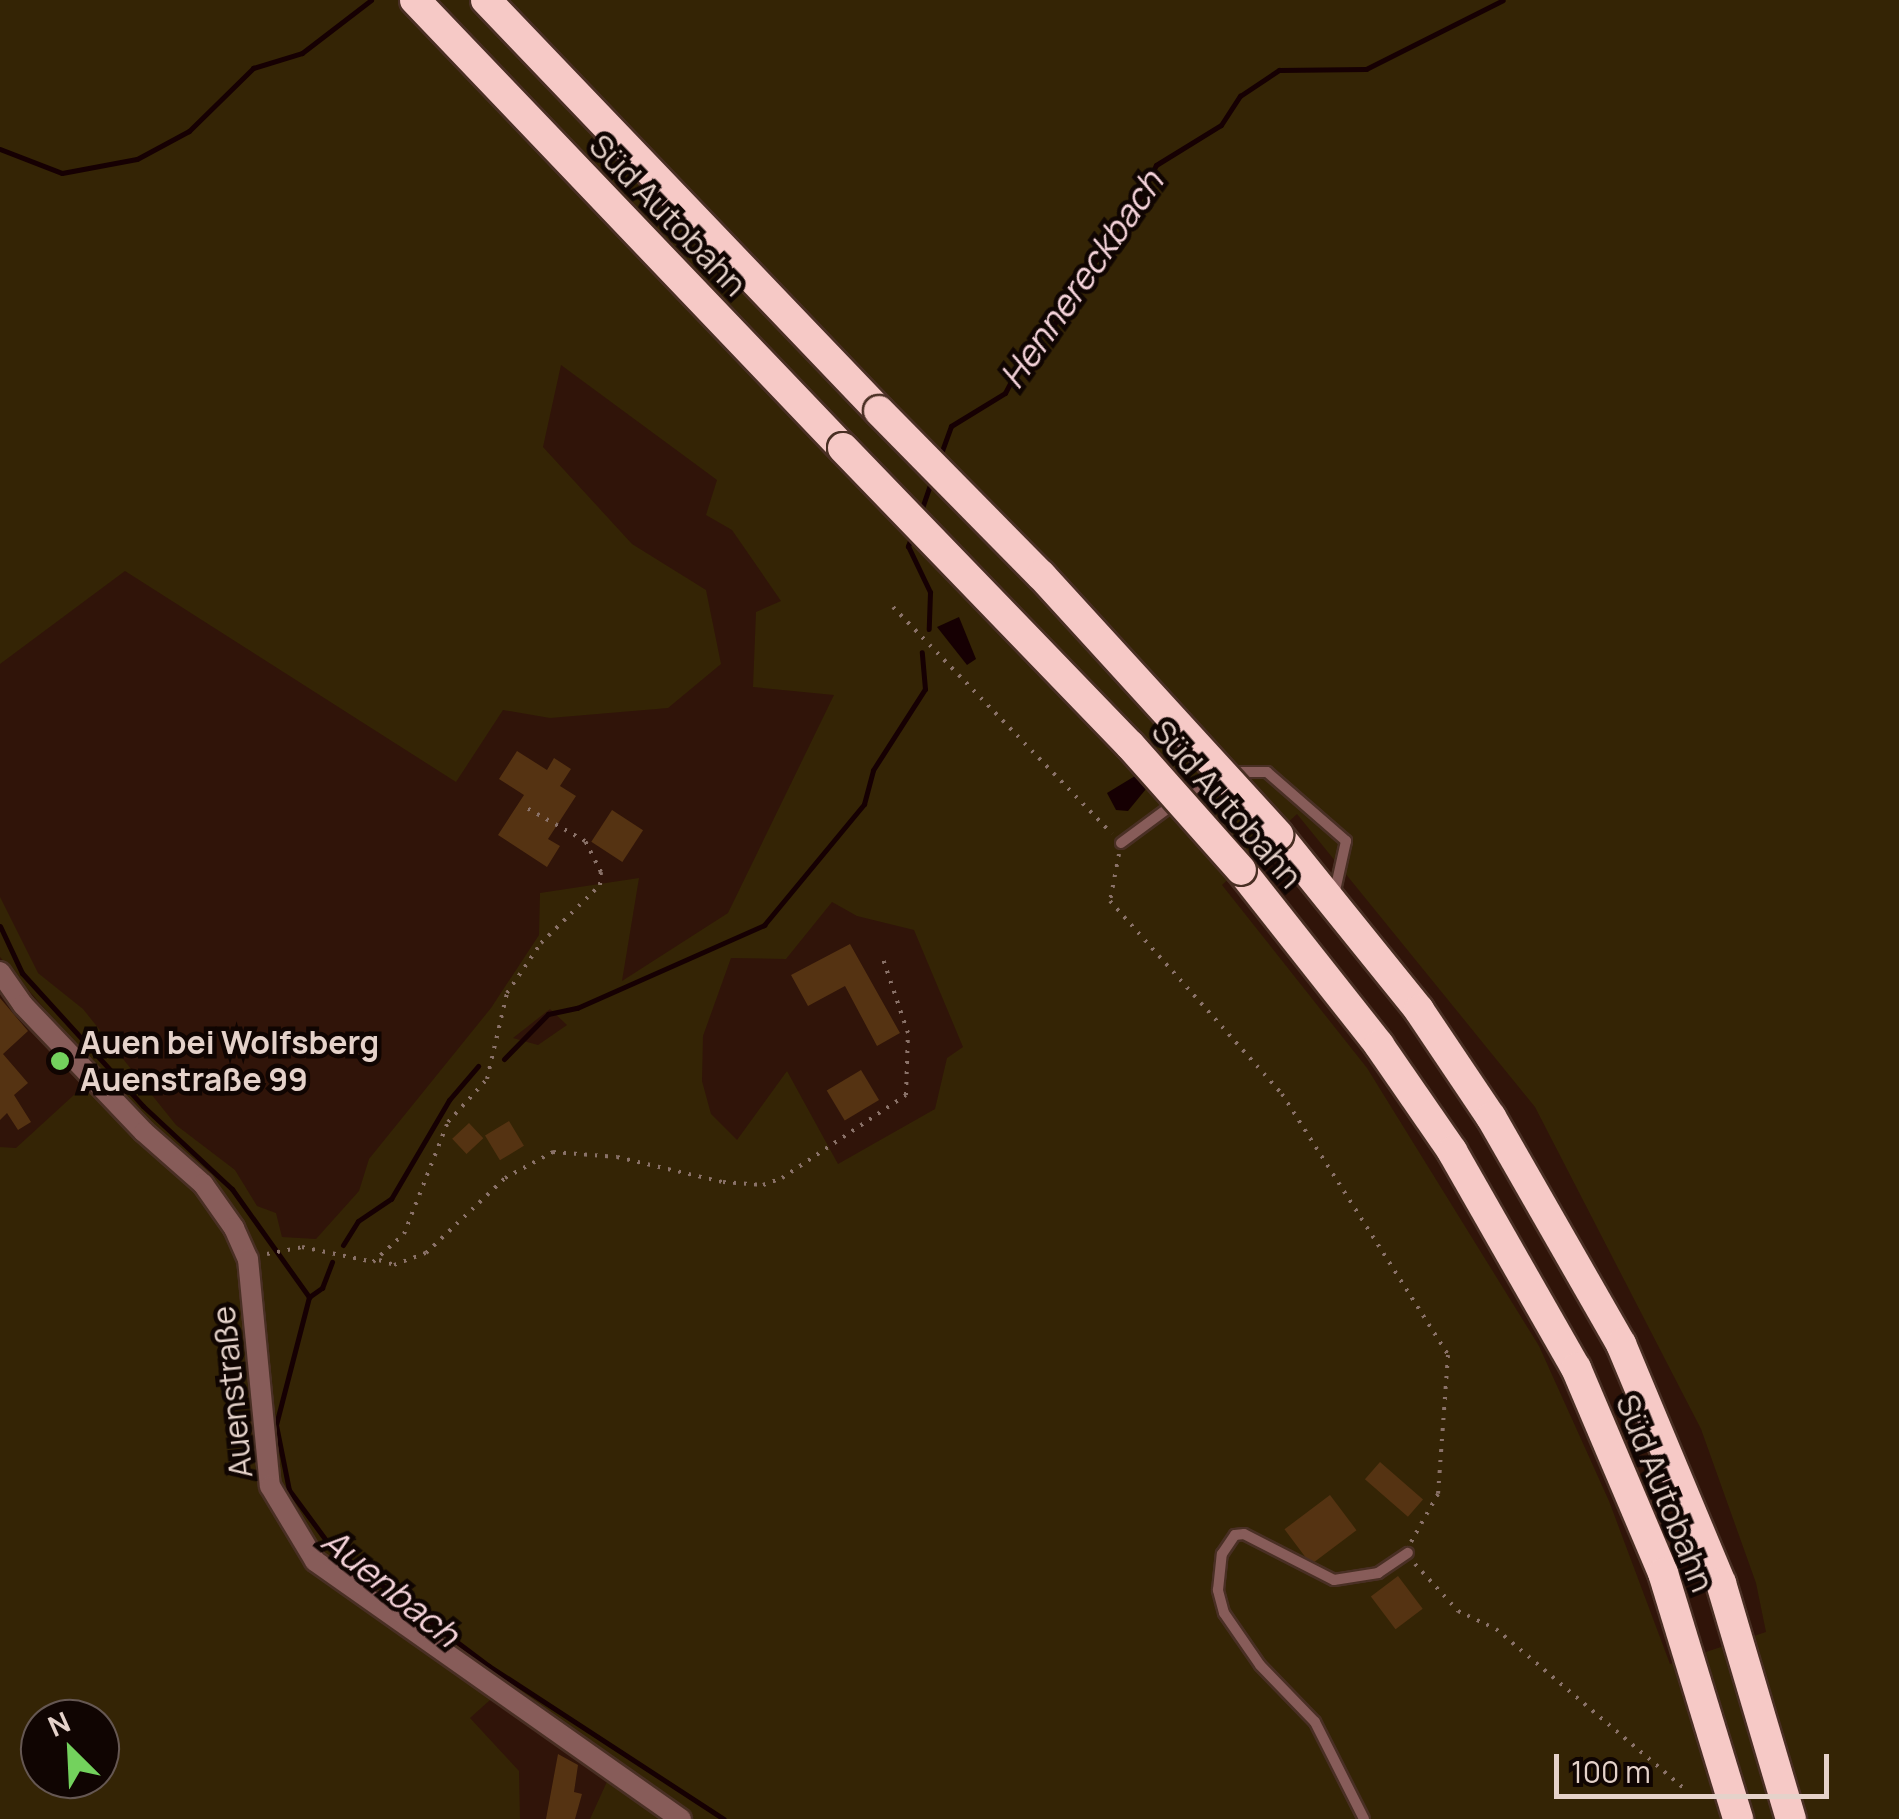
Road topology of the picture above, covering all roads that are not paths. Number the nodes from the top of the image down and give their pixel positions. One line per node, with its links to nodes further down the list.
1 (415, 0): 9 (highway, Süd Autobahn, bridge)
2 (491, 6): 4 (highway, Süd Autobahn, bridge)
3 (1121, 843): 4 (lane)
4 (1333, 901): 10 (highway, Süd Autobahn)
5 (0, 972): 7 (street, Auenstraße)
6 (1408, 1553): 8 (lane)
7 (681, 1819)
8 (1364, 1819)
9 (1738, 1819)
10 (1790, 1819)

